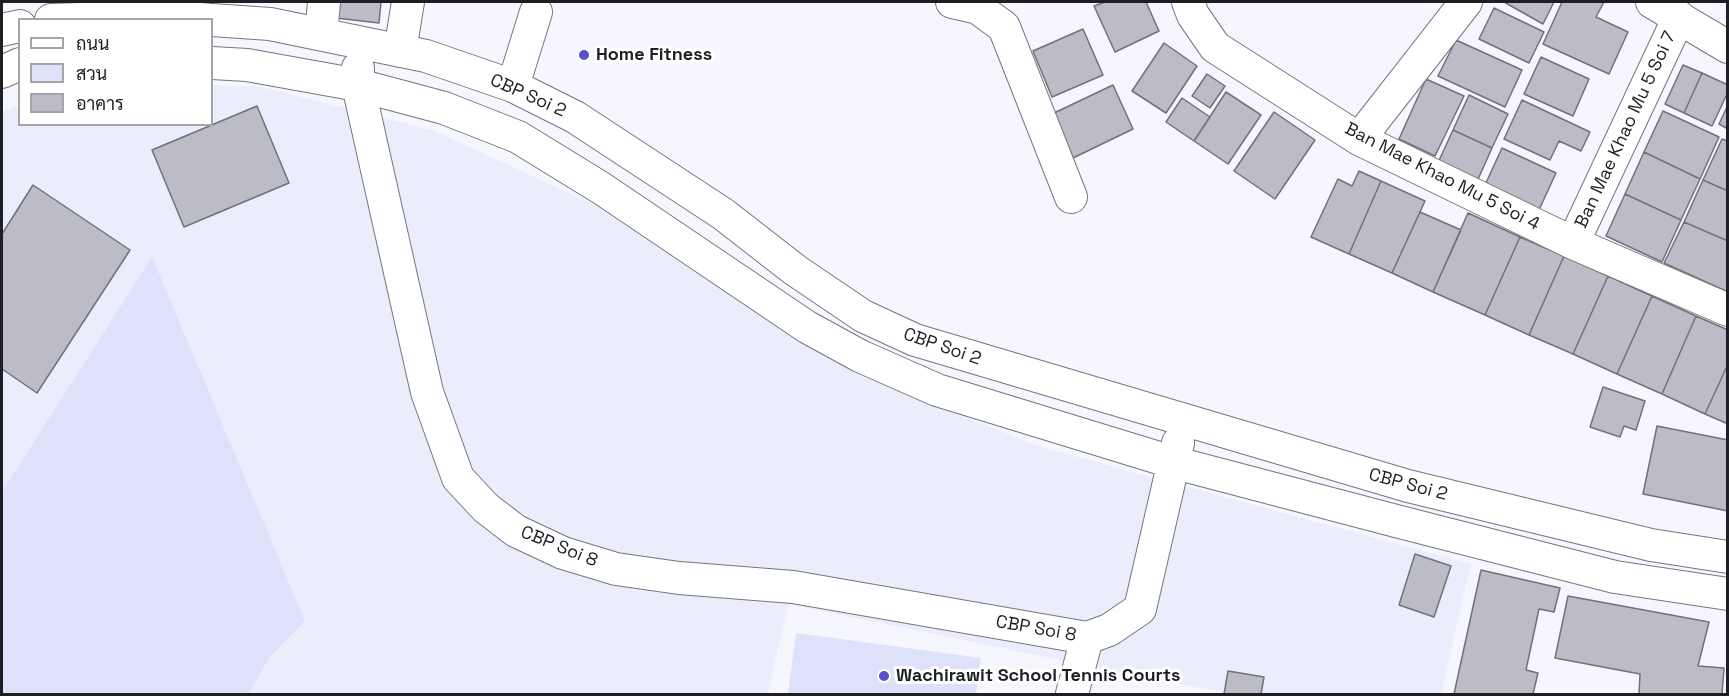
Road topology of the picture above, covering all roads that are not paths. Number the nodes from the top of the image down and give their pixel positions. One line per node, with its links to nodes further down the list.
1 (324, 2): 14 (street)
2 (408, 2): 17 (street)
3 (952, 2): 24 (street)
4 (1188, 2): 23 (street, Ban Mae Khao Mu 5 Soi 4)
5 (1467, 2): 23 (street)
6 (1652, 2): 10 (street)
7 (536, 12): 22 (street)
8 (110, 18): 9 (street, CBP Soi 2)
9 (190, 18)
10 (1679, 18): 16 (street); 25 (street, Ban Mae Khao Mu 5 Soi 7)
11 (213, 20): 14 (street, CBP Soi 2)
12 (18, 26): 13 (street)
13 (2, 30)
14 (321, 34): 15 (street, CBP Soi 2)
15 (358, 42): 17 (street, CBP Soi 2); 21 (street, CBP Soi 8)
16 (1728, 47)
17 (400, 51): 22 (street, CBP Soi 2)
18 (213, 63): 21 (street, CBP Soi 2)
19 (18, 65): 20 (street)
20 (2, 72)
21 (358, 85): 28 (street, CBP Soi 2); 31 (street, CBP Soi 8)
22 (513, 86): 27 (street, CBP Soi 2)
23 (1359, 139): 25 (street, Ban Mae Khao Mu 5 Soi 4)
24 (1071, 196)
25 (1573, 243): 26 (street, Ban Mae Khao Mu 5 Soi 4)
26 (1728, 310)
27 (1185, 419): 28 (street); 29 (street, CBP Soi 2)
28 (1172, 462): 30 (street, CBP Soi 2); 31 (street)
29 (1728, 557)
30 (1728, 594)
31 (1087, 638): 32 (street)
32 (1072, 694)

